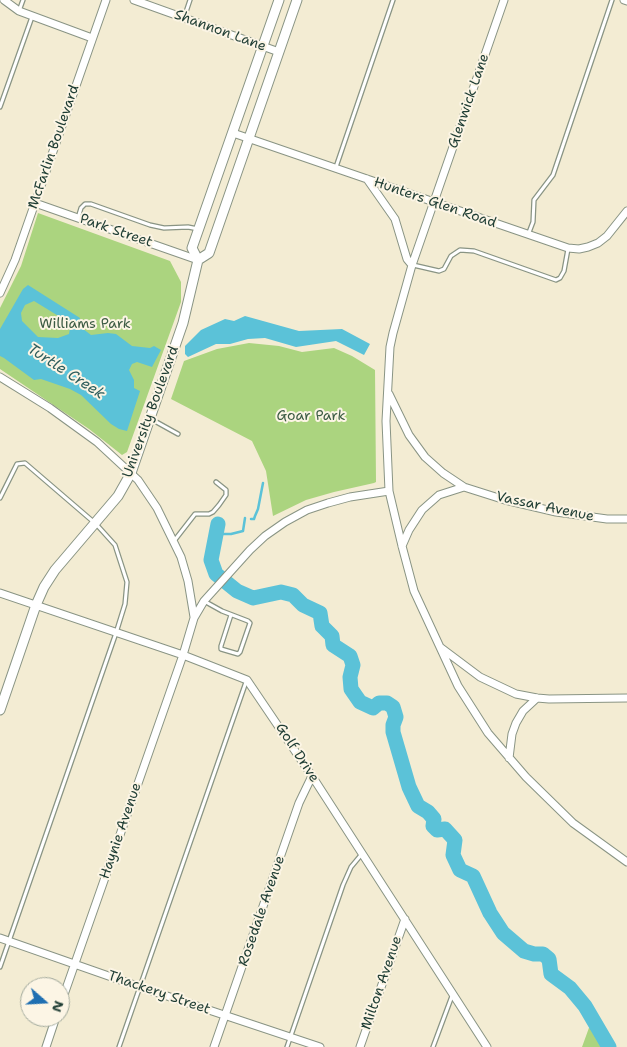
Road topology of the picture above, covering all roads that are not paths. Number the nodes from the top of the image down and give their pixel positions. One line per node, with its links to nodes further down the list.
1 (4, 0): 11 (street)
2 (23, 0): 11 (lane)
3 (106, 0): 14 (street, McFarlin Boulevard)
4 (134, 0): 13 (street, Shannon Lane)
5 (190, 0): 13 (lane)
6 (279, 0): 15 (street, University Boulevard)
7 (297, 0): 16 (street, University Boulevard)
8 (393, 0): 20 (lane)
9 (504, 0): 22 (street, Glenwick Lane)
10 (612, 0): 27 (lane)
11 (19, 11): 12 (street)
12 (32, 17): 14 (street); 17 (lane)
13 (184, 18): 15 (street, Shannon Lane)
14 (92, 38): 23 (street, McFarlin Boulevard)
15 (263, 46): 16 (street, Shannon Lane); 18 (street, University Boulevard)
16 (279, 52): 19 (street, University Boulevard)
17 (0, 107)
18 (233, 133): 19 (street, Hunters Glen Road); 26 (street, University Boulevard)
19 (249, 138): 20 (street, Hunters Glen Road); 29 (street, University Boulevard)
20 (336, 168): 21 (street, Hunters Glen Road)
21 (367, 179): 22 (street, Hunters Glen Road); 30 (street)
22 (434, 202): 27 (street, Hunters Glen Road); 30 (street, Glenwick Lane)
23 (34, 203): 25 (street, Park Street); 31 (street, McFarlin Boulevard)
24 (627, 211): 28 (street, Hunters Glen Road)
25 (78, 218): 26 (lane); 29 (street, Park Street)
26 (199, 229): 29 (street, University Boulevard)
27 (528, 235): 28 (street, Hunters Glen Road)
28 (568, 248): 30 (lane)
29 (198, 260): 34 (street, University Boulevard)
30 (412, 265): 33 (street, Glenwick Lane)
31 (0, 293)
32 (0, 377): 36 (street)
33 (388, 392): 38 (street, Vassar Avenue); 39 (street, Glenwick Lane)
34 (150, 419): 35 (lane); 36 (street, University Boulevard)
35 (178, 434)
36 (131, 473): 42 (street, University Boulevard); 43 (street)
37 (216, 482): 43 (lane)
38 (464, 487): 41 (street, Vassar Avenue); 44 (street)
39 (389, 491): 44 (street, Glenwick Lane); 46 (street)
40 (0, 498): 42 (lane)
41 (627, 519)
42 (96, 524): 47 (street, University Boulevard); 50 (lane)
43 (174, 542): 49 (street)
44 (402, 546): 51 (street, Glenwick Lane)
45 (0, 593): 47 (street)
46 (204, 601): 48 (lane); 49 (street)
47 (36, 605): 50 (street); 56 (street, University Boulevard)
48 (231, 615): 48 (lane)
49 (194, 618): 52 (street)
50 (116, 632): 52 (street); 63 (lane)
51 (438, 645): 54 (street); 57 (street, Glenwick Lane)
52 (183, 655): 53 (street); 64 (street, Haynie Avenue)
53 (247, 680): 58 (street, Golf Drive); 67 (lane)
54 (537, 698): 55 (street); 57 (street)
55 (627, 698)
56 (0, 710)
57 (509, 758): 60 (street, Glenwick Lane)
58 (312, 776): 59 (street, Golf Drive); 69 (street, Rosedale Avenue)
59 (362, 853): 61 (street, Golf Drive); 71 (lane)
60 (627, 862)
61 (405, 919): 68 (street, Golf Drive); 77 (street, Milton Avenue)
62 (0, 938): 63 (street, Thackery Street)
63 (9, 941): 64 (street, Thackery Street); 65 (lane)
64 (75, 964): 66 (street, Haynie Avenue); 67 (street, Thackery Street)
65 (0, 967)
66 (70, 978)
67 (140, 987): 69 (street, Thackery Street); 73 (lane)
68 (453, 993): 78 (lane); 79 (street, Golf Drive)
69 (225, 1016): 71 (street, Thackery Street); 74 (street, Rosedale Avenue)
70 (53, 1027): 72 (street)
71 (290, 1037): 75 (lane); 76 (street, Thackery Street)
72 (46, 1047)
73 (119, 1047)
74 (214, 1047)
75 (287, 1047)
76 (320, 1047)
77 (360, 1047)
78 (433, 1047)
79 (487, 1047)

